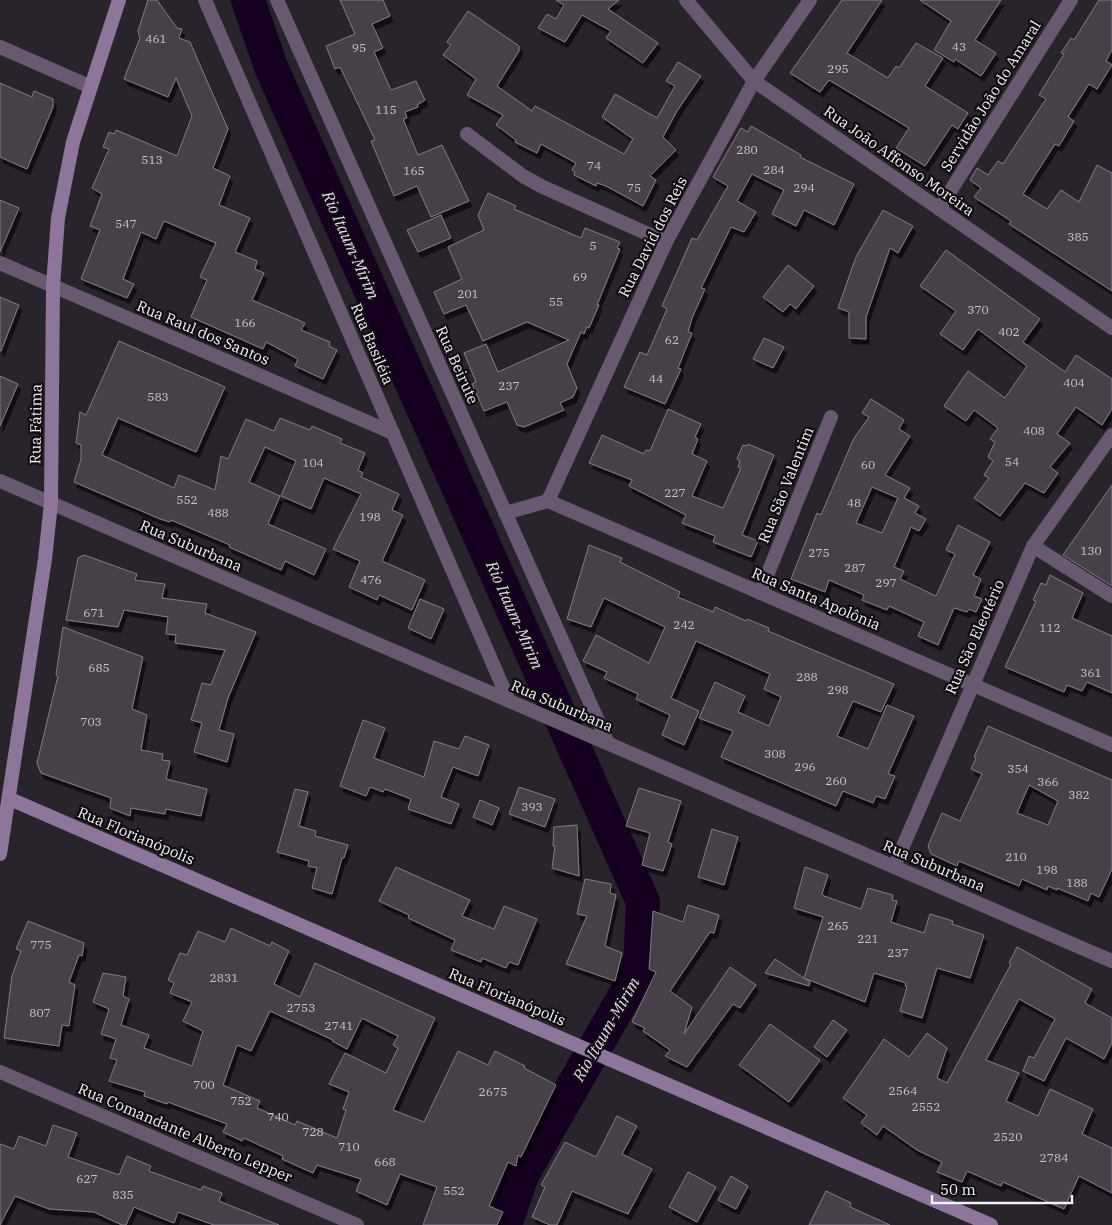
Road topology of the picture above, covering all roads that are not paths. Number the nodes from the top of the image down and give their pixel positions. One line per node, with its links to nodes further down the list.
1 (119, 0): 9 (main road, Rua Fátima)
2 (205, 0): 17 (street, Rua Basiléia)
3 (277, 0): 22 (street, Rua Beirute)
4 (686, 0): 8 (street, Rua João Affonso Moreira)
5 (810, 0): 8 (street, Rua David dos Reis)
6 (1071, 0): 11 (street, Servidão João do Amaral)
7 (0, 47): 9 (street)
8 (754, 81): 11 (street, Rua João Affonso Moreira); 12 (street, Rua David dos Reis)
9 (89, 86): 14 (main road, Rua Fátima)
10 (467, 134): 12 (street)
11 (939, 208): 15 (street, Rua João Affonso Moreira)
12 (666, 242): 20 (street, Rua David dos Reis)
13 (0, 263): 14 (street, Rua Raul dos Santos)
14 (54, 286): 17 (street, Rua Raul dos Santos); 21 (main road, Rua Fátima)
15 (1112, 328)
16 (831, 417): 24 (street, Rua São Valentim)
17 (393, 433): 27 (street, Rua Basiléia)
18 (1112, 435): 23 (street, Rua São Eleotério)
19 (0, 481): 21 (street, Rua Suburbana)
20 (548, 501): 22 (street); 24 (street, Rua Santa Apolônia)
21 (51, 503): 27 (street, Rua Suburbana); 30 (main road, Rua Fátima)
22 (506, 513): 28 (street, Rua Beirute)
23 (1034, 546): 25 (street); 26 (street, Rua São Eleotério)
24 (760, 593): 26 (street, Rua Santa Apolônia)
25 (1112, 596)
26 (972, 684): 29 (street, Rua Santa Apolônia); 32 (street, Rua São Eleotério)
27 (512, 702): 28 (street, Rua Suburbana)
28 (608, 743): 32 (street, Rua Suburbana)
29 (1112, 745)
30 (10, 799): 31 (main road, Rua Fátima); 36 (main road, Rua Florianópolis)
31 (0, 854)
32 (894, 867): 33 (street, Rua Suburbana)
33 (1112, 961)
34 (0, 1072): 35 (street, Rua Comandante Alberto Lepper)
35 (357, 1225)
36 (991, 1225)

